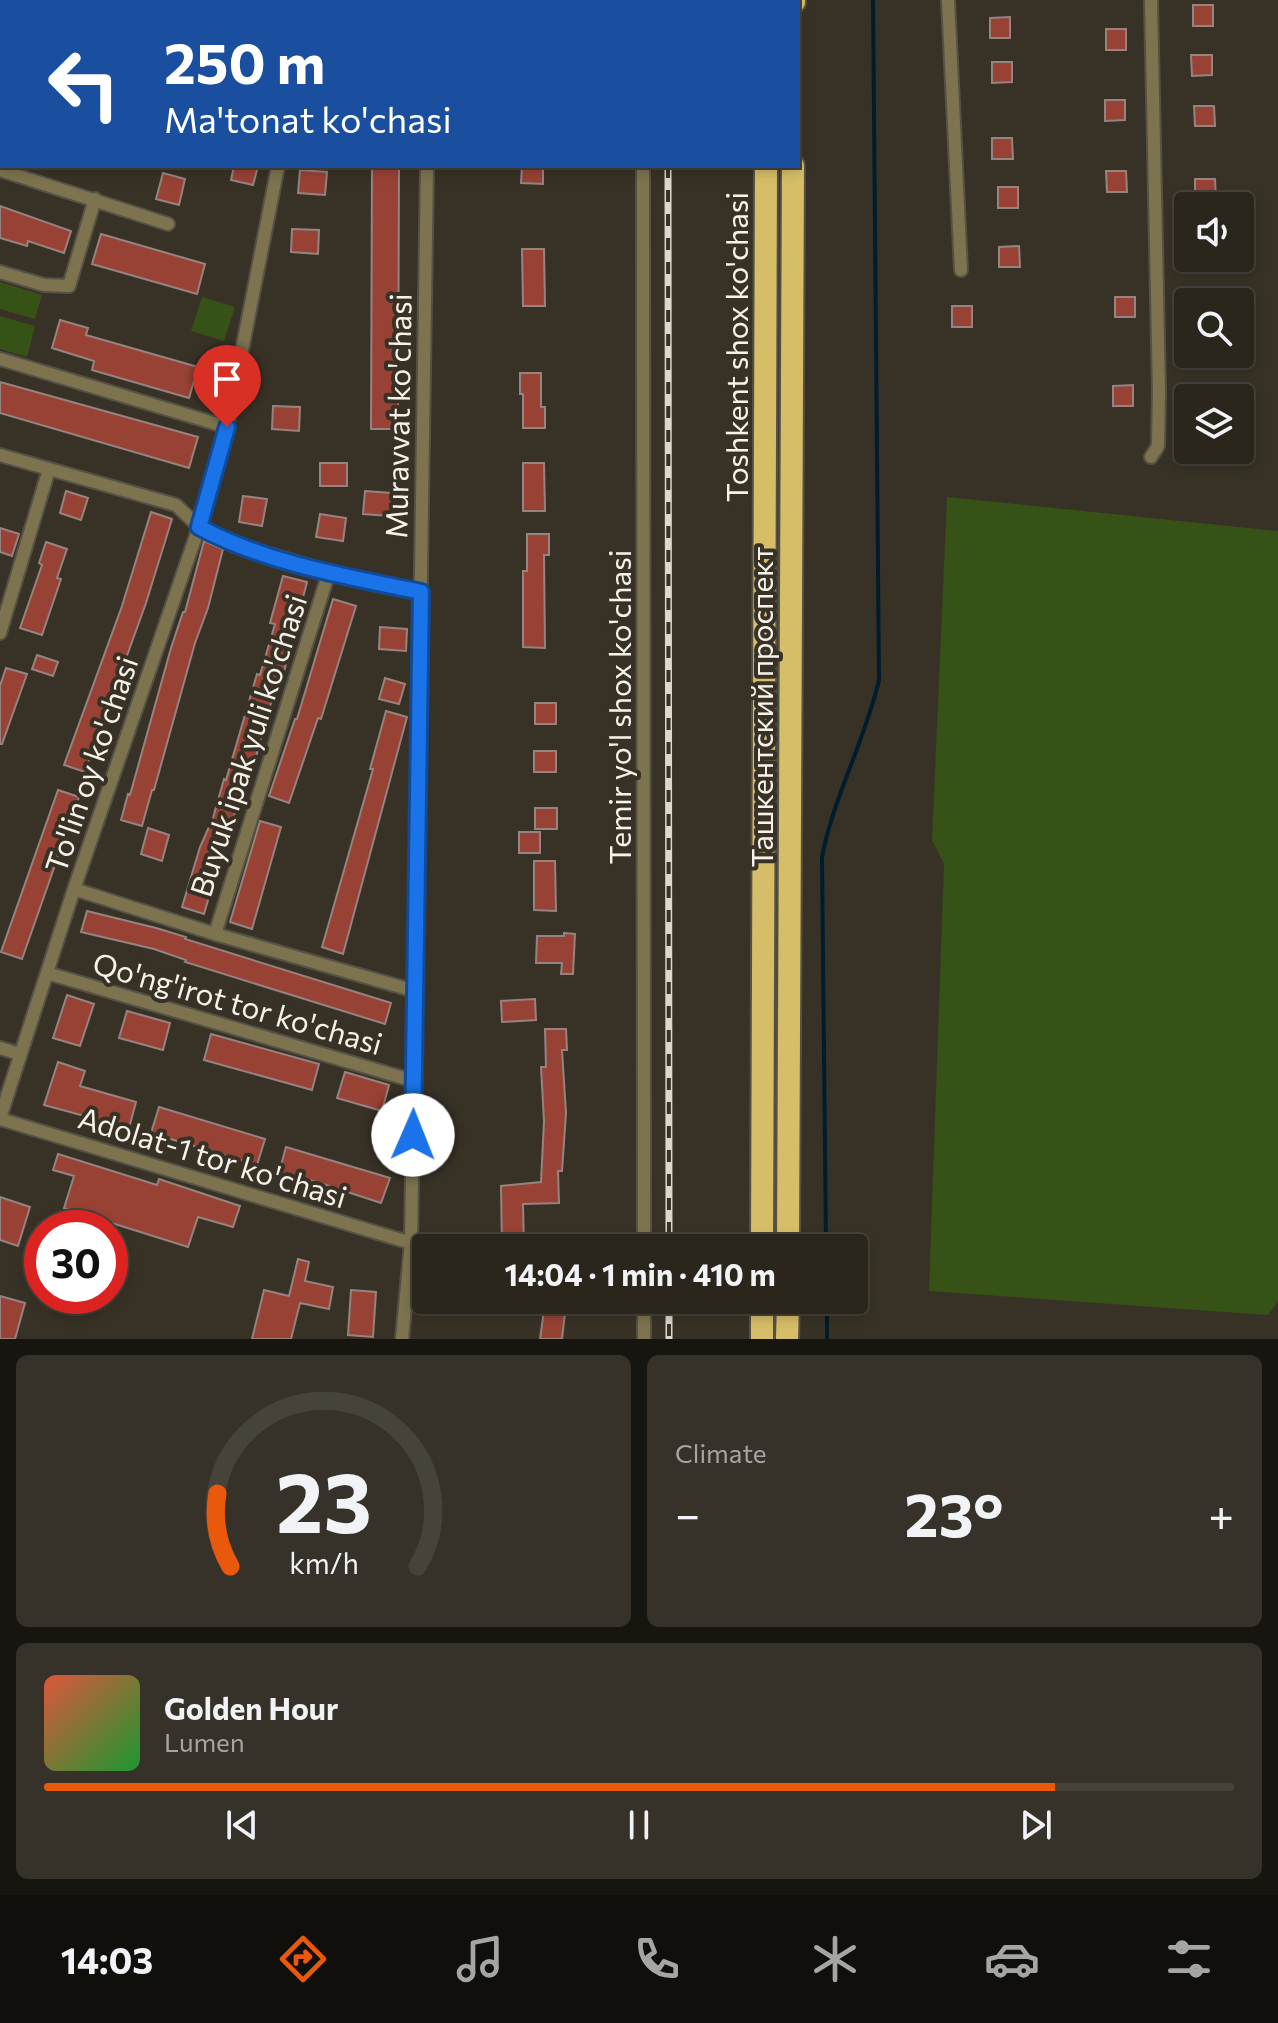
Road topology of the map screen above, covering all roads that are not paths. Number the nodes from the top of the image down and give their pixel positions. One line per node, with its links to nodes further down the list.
1 (948, 0): 11 (street)
2 (1151, 0): 16 (street)
3 (278, 168): 14 (street, To'lin oy ko'chasi)
4 (427, 168): 20 (street, Muravvat ko'chasi)
5 (643, 168): 30 (street, Temir yo'l shox ko'chasi)
6 (766, 168): 31 (highway, Toshkent shox ko'chasi)
7 (793, 168): 32 (highway, Ташкентский проспект)
8 (0, 170): 9 (street)
9 (95, 199): 10 (street); 12 (street)
10 (168, 224)
11 (961, 270)
12 (0, 272)
13 (0, 359): 14 (street)
14 (227, 427): 18 (street, To'lin oy ko'chasi)
15 (0, 455): 17 (street)
16 (1151, 457)
17 (49, 469): 18 (street); 21 (street)
18 (199, 527): 19 (street); 22 (street, To'lin oy ko'chasi)
19 (329, 572): 20 (street); 23 (street, Buyuk ipak yuli ko'chasi)
20 (421, 592): 25 (street, Muravvat ko'chasi)
21 (0, 633)
22 (74, 889): 23 (street); 24 (street, To'lin oy ko'chasi)
23 (215, 934): 25 (street)
24 (47, 973): 27 (street, To'lin oy ko'chasi); 28 (street, Qo'ng'irot tor ko'chasi)
25 (415, 991): 28 (street, Muravvat ko'chasi)
26 (0, 1048): 27 (street)
27 (20, 1054): 29 (street, To'lin oy ko'chasi)
28 (414, 1081): 33 (street, Muravvat ko'chasi)
29 (0, 1118): 33 (street, Adolat-1 tor ko'chasi)
30 (644, 1234)
31 (762, 1234)
32 (788, 1234)
33 (411, 1243): 37 (street, Muravvat ko'chasi)
34 (644, 1314): 38 (street)
35 (762, 1314): 39 (highway)
36 (788, 1314): 40 (highway)
37 (402, 1339)
38 (644, 1339)
39 (762, 1339)
40 (787, 1339)

